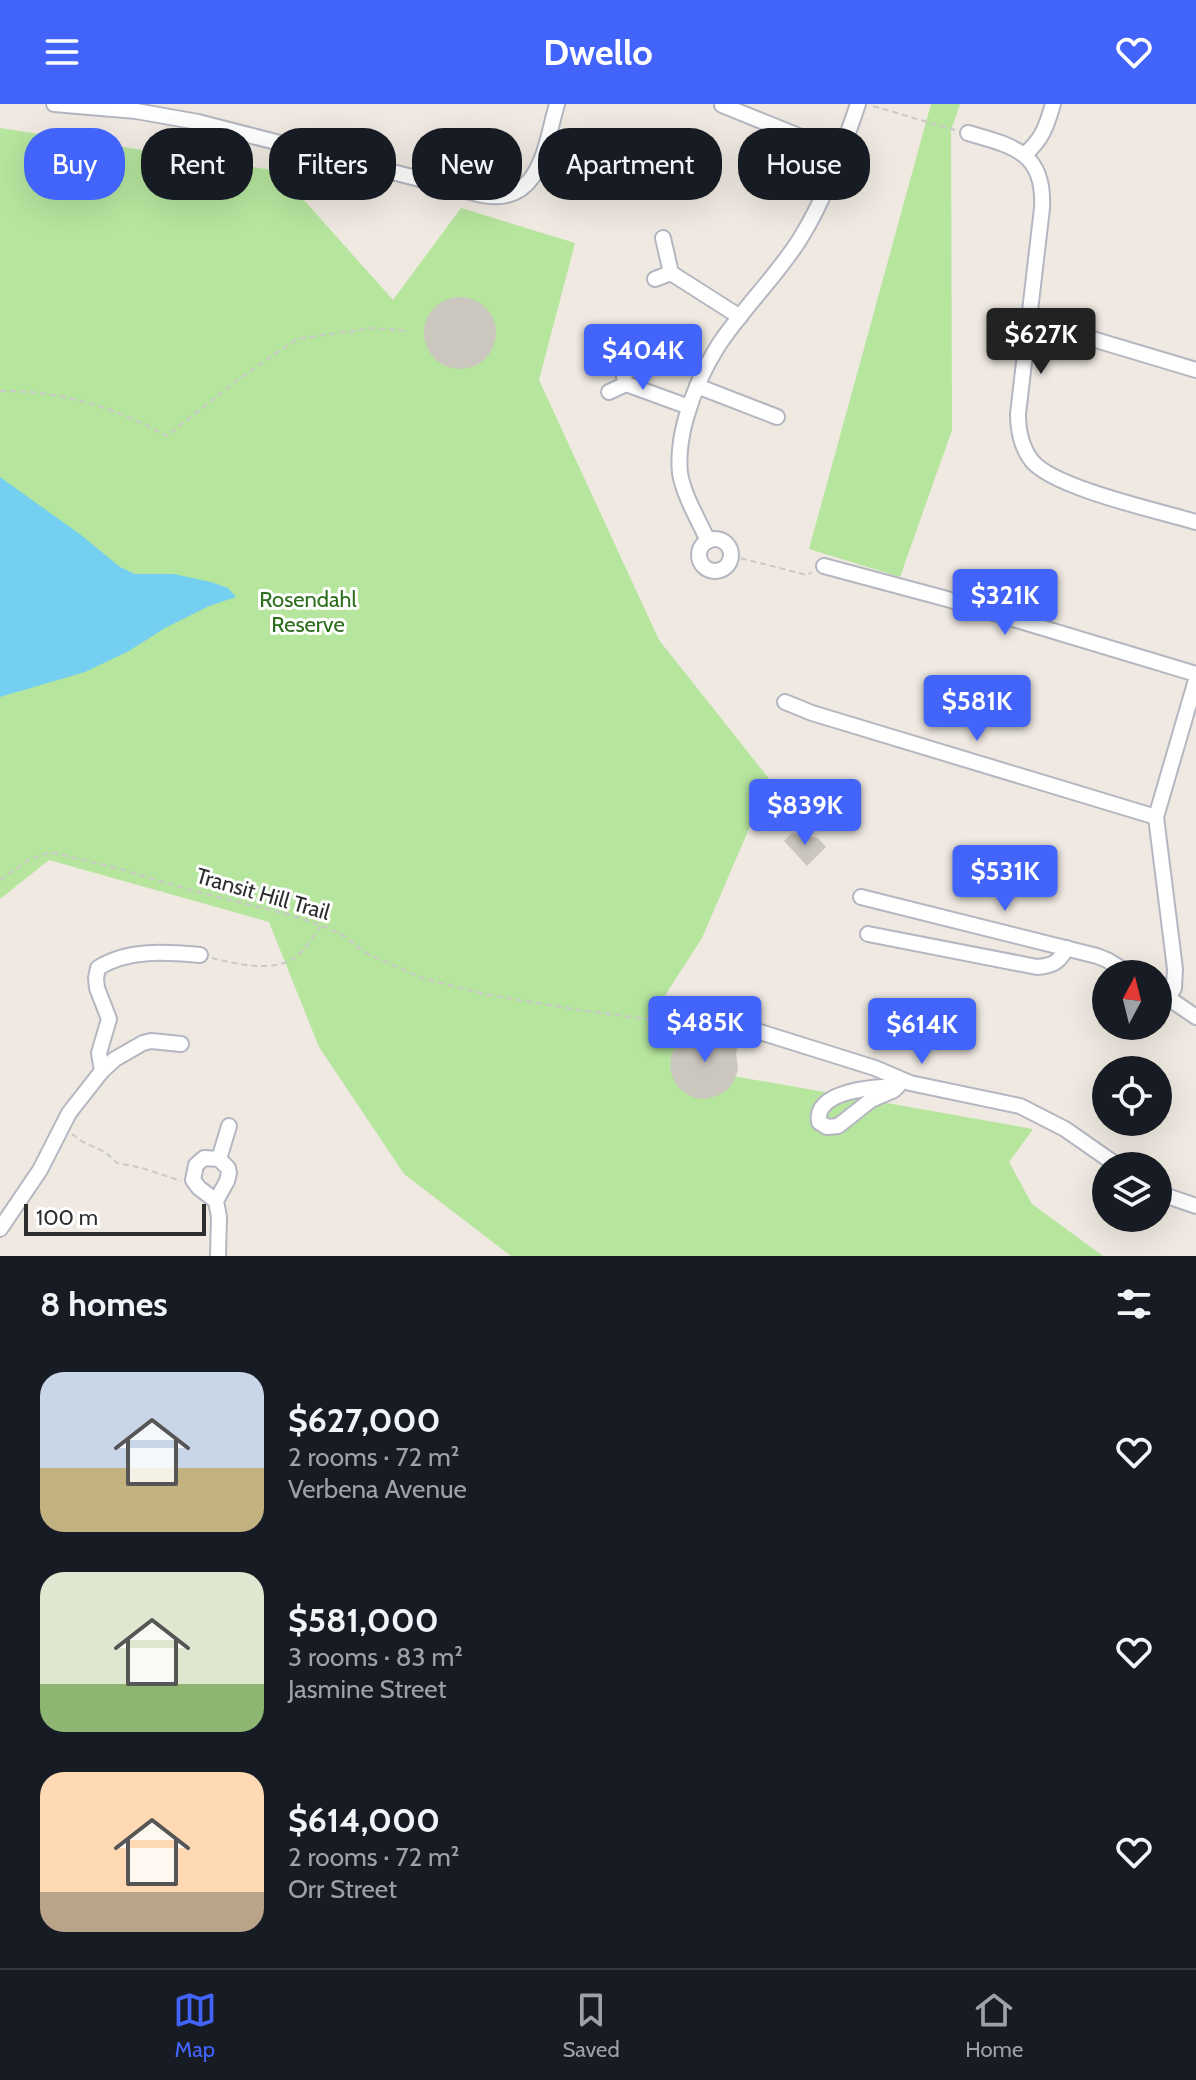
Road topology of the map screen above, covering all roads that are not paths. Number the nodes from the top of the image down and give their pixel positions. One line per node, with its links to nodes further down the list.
1 (54, 104): 2 (street)
2 (557, 104)
3 (858, 104): 7 (street)
4 (1053, 104): 9 (street)
5 (722, 105): 6 (street)
6 (779, 128)
7 (850, 128)
8 (968, 133): 9 (street)
9 (1025, 154): 15 (street)
10 (821, 200): 14 (street)
11 (663, 238): 12 (street)
12 (671, 273): 13 (street); 14 (street)
13 (655, 279)
14 (740, 317): 19 (street)
15 (1029, 320): 17 (street); 23 (street)
16 (621, 364): 18 (street)
17 (1196, 370)
18 (626, 384): 20 (street); 21 (street)
19 (697, 386): 21 (street); 22 (street)
20 (609, 392)
21 (689, 407): 24 (street)
22 (777, 417)
23 (1196, 522)
24 (708, 541): 24 (street)
25 (824, 566): 26 (street)
26 (1196, 674)
27 (1196, 680): 29 (street)
28 (785, 702): 29 (street)
29 (1156, 817): 35 (street)
30 (861, 897): 32 (street)
31 (868, 934): 32 (street)
32 (1067, 948): 34 (street)
33 (200, 955): 40 (street)
34 (1107, 960)
35 (1172, 989)
36 (1172, 1000): 37 (street)
37 (1196, 1017)
38 (705, 1021): 41 (street)
39 (181, 1044): 40 (street)
40 (102, 1071): 48 (street)
41 (900, 1083): 41 (street); 43 (street)
42 (229, 1126): 44 (street)
43 (1098, 1152)
44 (219, 1159): 46 (street); 46 (street)
45 (1172, 1198): 47 (street)
46 (216, 1201): 49 (street)
47 (1196, 1206)
48 (0, 1229)
49 (218, 1256)

